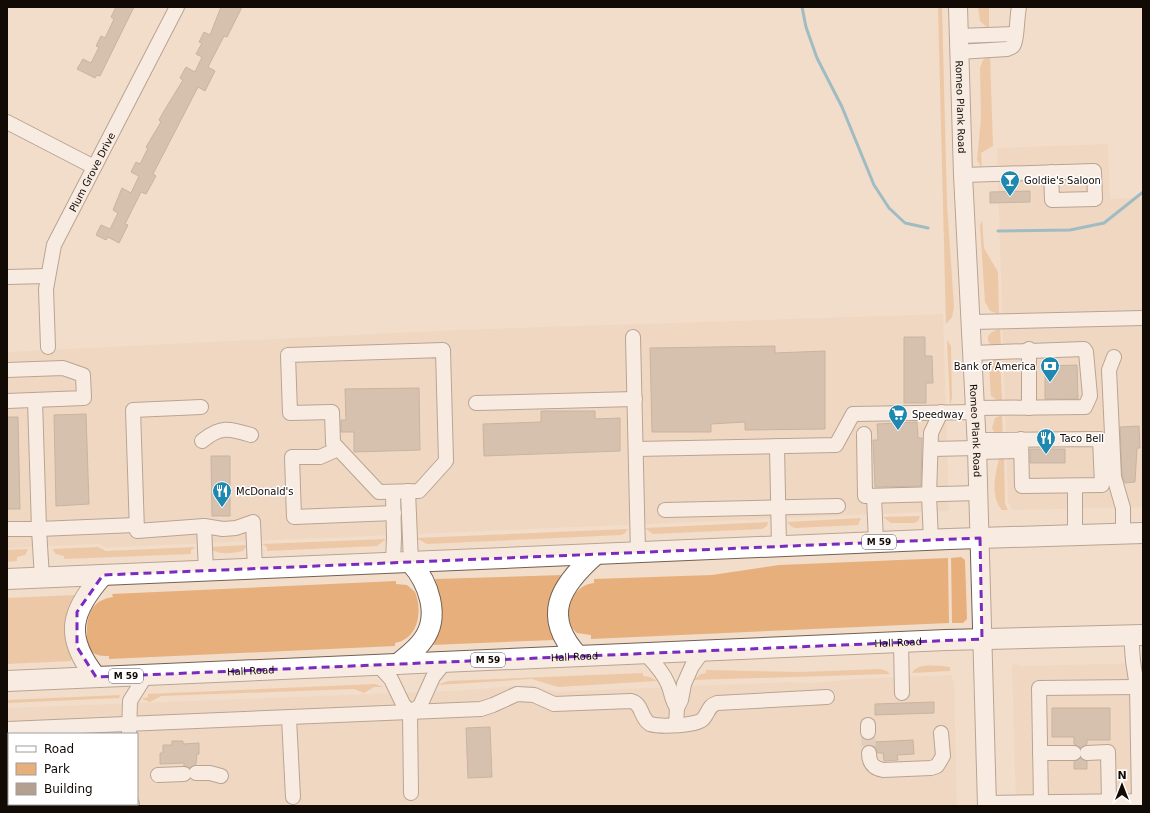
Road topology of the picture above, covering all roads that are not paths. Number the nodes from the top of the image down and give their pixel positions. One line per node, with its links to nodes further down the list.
1 (177, 7): 6 (street, Plum Grove Drive)
2 (958, 7): 4 (main road, Romeo Plank Road)
3 (1019, 7): 4 (street)
4 (958, 44): 8 (main road, Romeo Plank Road)
5 (7, 122): 6 (street)
6 (94, 167): 9 (street, Plum Grove Drive)
7 (1051, 172): 8 (street)
8 (963, 175): 12 (main road, Romeo Plank Road)
9 (47, 276): 10 (street); 14 (street, Plum Grove Drive)
10 (7, 278)
11 (1143, 318): 12 (street)
12 (970, 322): 16 (main road, Romeo Plank Road)
13 (633, 337): 19 (street)
14 (48, 347)
15 (1029, 349): 16 (street); 24 (street); 24 (street)
16 (972, 353): 25 (main road, Romeo Plank Road)
17 (1114, 357): 51 (street)
18 (7, 370): 20 (street)
19 (634, 399): 22 (street); 35 (street)
20 (35, 400): 21 (street); 49 (street)
21 (7, 401)
22 (476, 402)
23 (201, 407): 46 (street)
24 (1029, 408): 25 (street)
25 (975, 410): 26 (street); 32 (main road, Romeo Plank Road)
26 (941, 412): 31 (street); 33 (street)
27 (864, 434): 41 (street)
28 (251, 435): 29 (street)
29 (202, 441)
30 (1021, 445): 32 (street); 36 (street); 36 (street)
31 (777, 446): 35 (street); 43 (street)
32 (977, 446): 33 (street); 39 (main road, Romeo Plank Road)
33 (931, 448): 40 (street)
34 (338, 449): 37 (street); 38 (street); 45 (street)
35 (636, 449): 57 (street)
36 (1075, 486): 52 (street)
37 (408, 491): 38 (street); 59 (street)
38 (393, 492): 45 (street)
39 (978, 493): 40 (street); 53 (main road, Romeo Plank Road)
40 (929, 494): 41 (street); 54 (street)
41 (874, 496): 55 (street)
42 (838, 506): 43 (street)
43 (779, 508): 44 (street); 56 (street)
44 (665, 510)
45 (394, 513): 59 (street)
46 (136, 525): 47 (street); 49 (street)
47 (204, 526): 60 (street); 61 (street)
48 (7, 529): 49 (street)
49 (39, 529): 63 (street)
50 (1143, 533): 51 (highway, M 59)
51 (1123, 534): 52 (highway, M 59)
52 (1075, 535): 53 (highway, M 59)
53 (980, 538): 54 (highway, M 59); 66 (main road, Romeo Plank Road)
54 (931, 540): 55 (highway, M 59)
55 (876, 542): 56 (highway, M 59)
56 (779, 547): 57 (highway, M 59)
57 (638, 553): 58 (highway, M 59)
58 (594, 555): 59 (highway, M 59); 70 (highway)
59 (402, 563): 60 (highway, M 59); 72 (highway)
60 (254, 569): 61 (highway, M 59)
61 (206, 571): 62 (highway, M 59)
62 (103, 576): 63 (highway, M 59); 75 (highway)
63 (42, 578): 64 (highway, M 59)
64 (7, 579)
65 (1137, 635): 66 (highway, Hall Road / M 59); 77 (street)
66 (982, 639): 67 (highway, Hall Road / M 59); 95 (main road, Romeo Plank Road)
67 (900, 642): 68 (highway, Hall Road / M 59); 78 (street)
68 (703, 651): 69 (highway, Hall Road / M 59); 80 (street)
69 (645, 653): 70 (highway, Hall Road / M 59); 80 (street)
70 (578, 656): 71 (highway, Hall Road / M 59)
71 (445, 662): 72 (highway, Hall Road / M 59); 81 (street)
72 (398, 664): 73 (highway, Hall Road / M 59)
73 (378, 665): 74 (highway, Hall Road / M 59); 81 (street)
74 (146, 675): 75 (highway, Hall Road / M 59); 85 (street)
75 (96, 677): 76 (highway, Hall Road / M 59)
76 (7, 681)
77 (1137, 687): 88 (street); 93 (street)
78 (902, 693)
79 (826, 698): 83 (street)
80 (677, 708): 83 (street)
81 (410, 712): 82 (street); 83 (street); 91 (street)
82 (289, 718): 85 (street); 92 (street)
83 (676, 725)
84 (7, 729): 85 (street)
85 (128, 729)
86 (942, 733): 87 (street)
87 (869, 753)
88 (1040, 753): 93 (street); 94 (street)
89 (158, 775): 90 (street)
90 (221, 776)
91 (411, 793)
92 (293, 797)
93 (1108, 801): 94 (street)
94 (1041, 802): 95 (street)
95 (987, 804)

